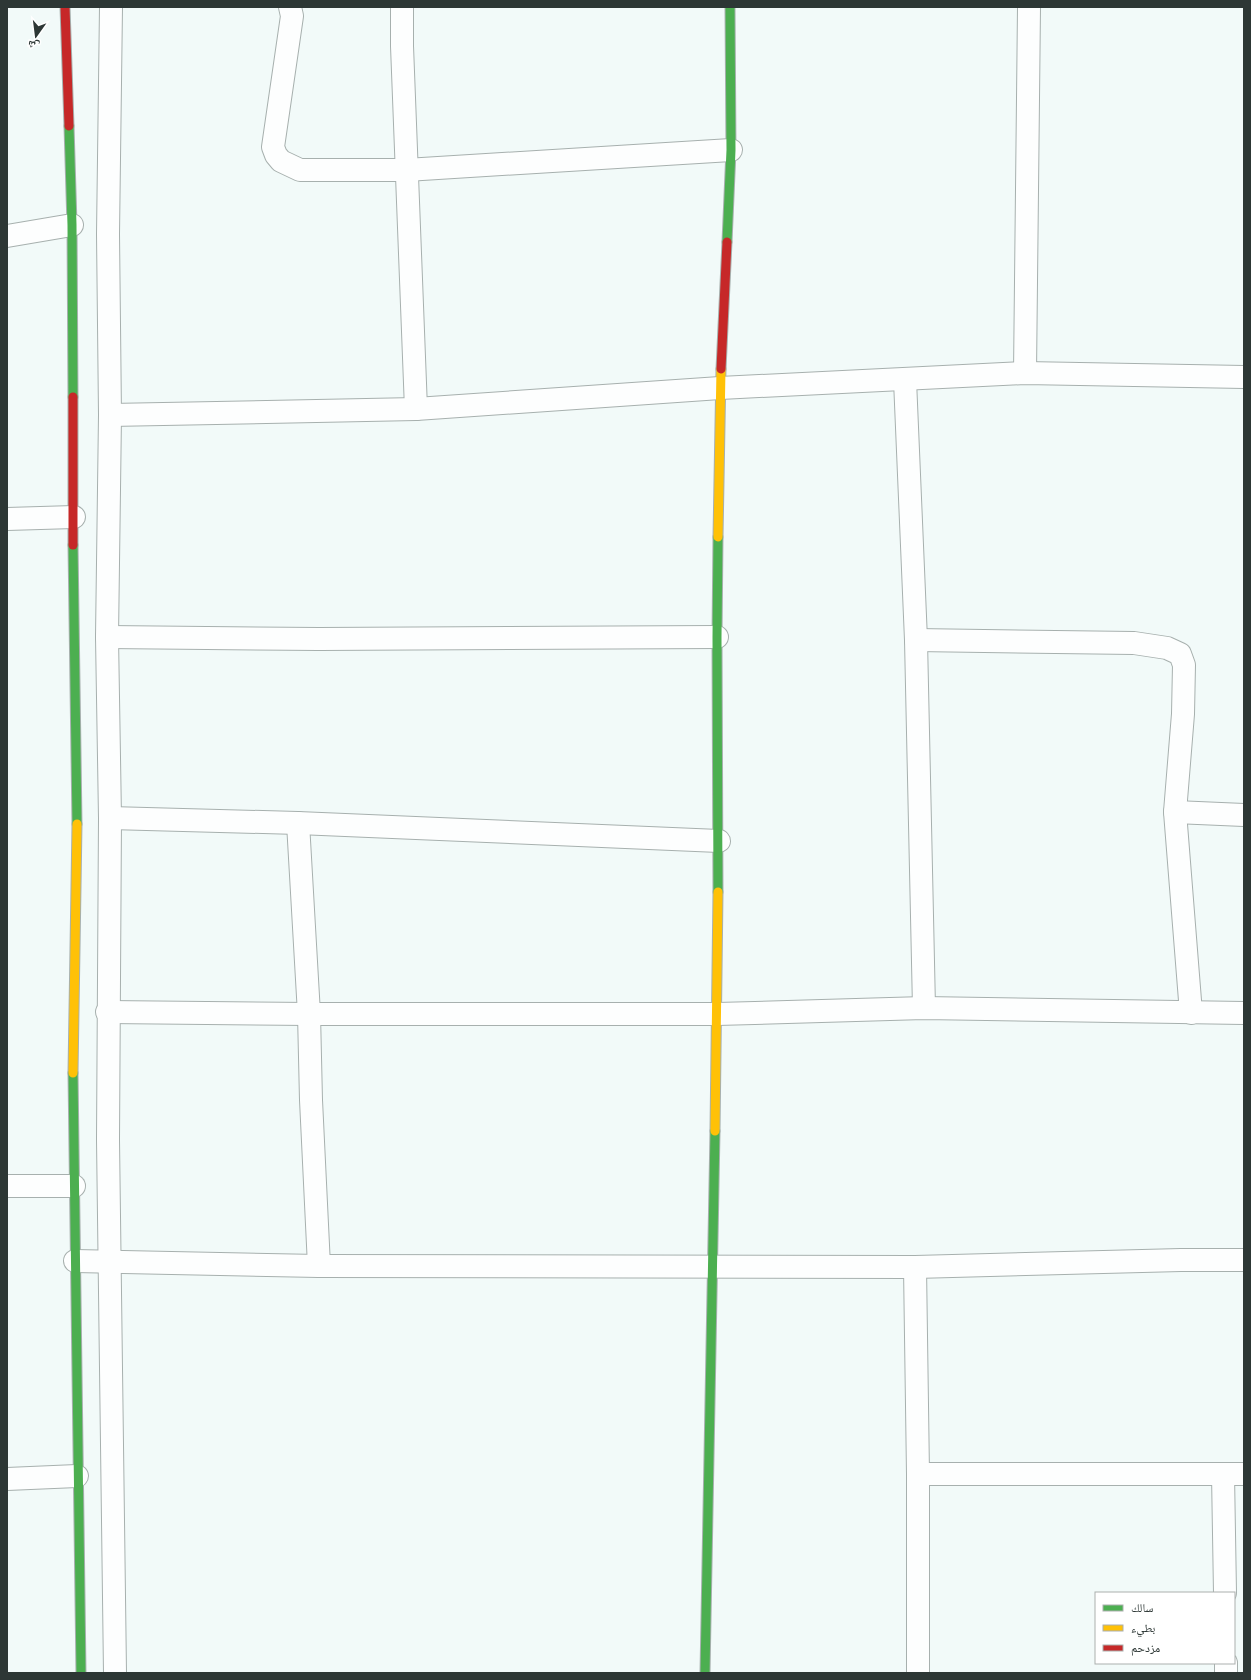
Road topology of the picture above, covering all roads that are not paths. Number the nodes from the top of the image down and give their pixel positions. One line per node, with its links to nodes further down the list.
1 (65, 7): 9 (street)
2 (111, 7): 16 (street)
3 (290, 7): 8 (street)
4 (402, 7): 8 (street)
5 (730, 7): 7 (street)
6 (1029, 7): 11 (street)
7 (731, 150): 8 (street); 14 (street)
8 (406, 170): 15 (street)
9 (72, 225): 10 (street); 17 (street)
10 (7, 236)
11 (1025, 373): 12 (street); 13 (street)
12 (1244, 377)
13 (905, 380): 14 (street); 21 (street)
14 (720, 388): 15 (street); 20 (street)
15 (416, 409): 16 (street)
16 (110, 415): 19 (street)
17 (74, 517): 18 (street); 34 (street)
18 (7, 519)
19 (107, 637): 20 (street); 24 (street)
20 (716, 637): 26 (street)
21 (916, 640): 22 (street); 27 (street)
22 (1175, 812): 23 (street); 29 (street)
23 (1244, 815)
24 (110, 818): 25 (street); 28 (street)
25 (298, 823): 26 (street); 31 (street)
26 (719, 841): 32 (street)
27 (924, 1008): 29 (street); 32 (street)
28 (108, 1012): 31 (street); 37 (street)
29 (1191, 1013): 30 (street)
30 (1244, 1013)
31 (309, 1014): 32 (street); 38 (street)
32 (717, 1014): 39 (street)
33 (7, 1186): 34 (street)
34 (74, 1186): 36 (street)
35 (1244, 1260): 40 (street)
36 (75, 1261): 37 (street); 44 (street)
37 (109, 1262): 38 (street); 48 (street)
38 (319, 1266): 39 (street)
39 (712, 1266): 40 (street); 49 (street)
40 (915, 1266): 41 (street)
41 (918, 1474): 42 (street); 50 (street)
42 (1223, 1474): 43 (street); 46 (street)
43 (1244, 1474)
44 (77, 1476): 45 (street); 47 (street)
45 (7, 1479)
46 (1225, 1592)
47 (81, 1673)
48 (115, 1673)
49 (705, 1673)
50 (918, 1673)

